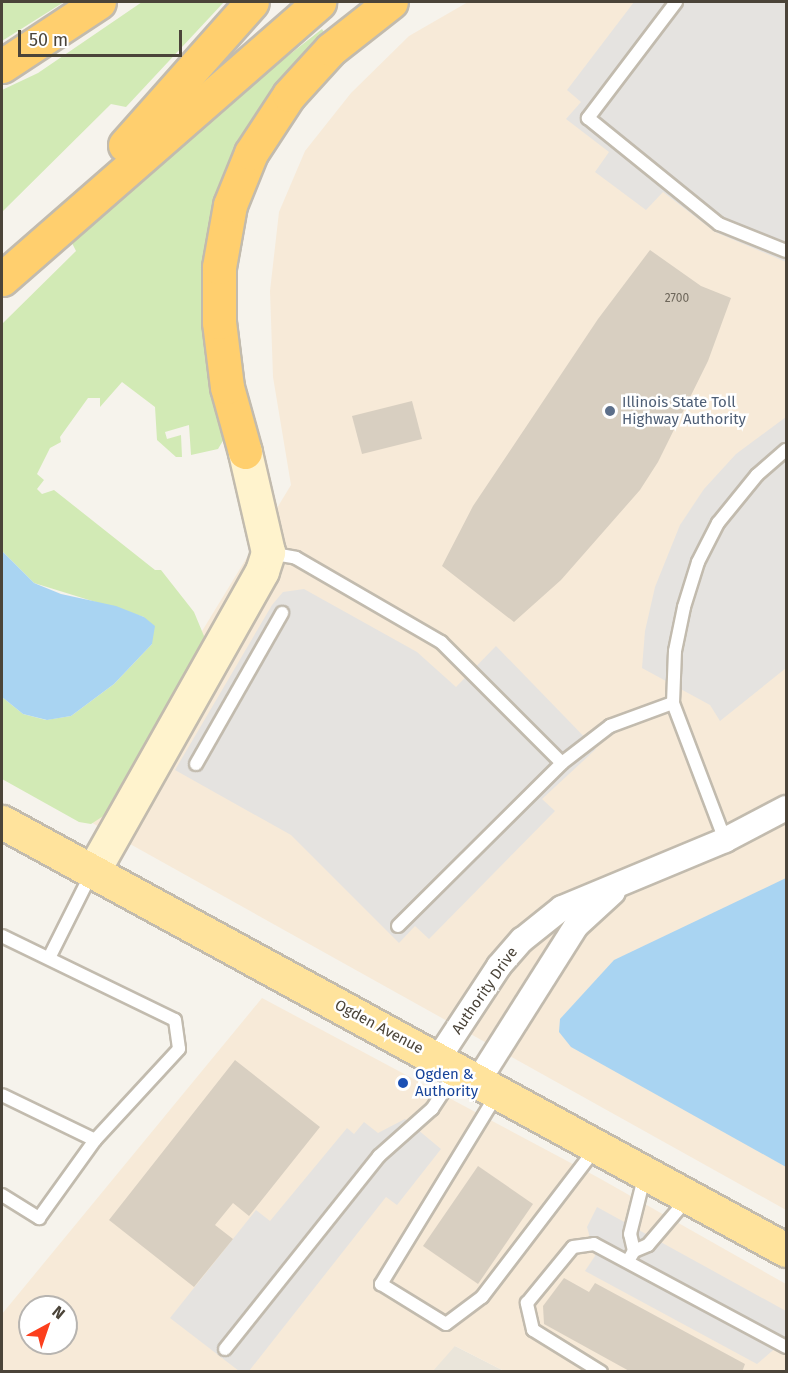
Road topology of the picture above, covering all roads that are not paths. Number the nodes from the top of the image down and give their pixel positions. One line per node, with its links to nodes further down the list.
1 (99, 2): 6 (highway)
2 (252, 2): 7 (highway)
3 (319, 2): 7 (highway)
4 (391, 2): 11 (highway)
5 (676, 2): 8 (lane)
6 (2, 66)
7 (33, 250): 9 (highway)
8 (786, 251)
9 (2, 279)
10 (786, 450): 14 (lane)
11 (245, 452): 12 (street)
12 (268, 552): 16 (lane); 20 (street)
13 (282, 613): 15 (lane)
14 (673, 703): 16 (lane); 19 (lane)
15 (196, 764)
16 (562, 764): 22 (lane)
17 (786, 808): 19 (street, Authority Drive)
18 (2, 822): 20 (main road, Ogden Avenue)
19 (725, 840): 21 (street, Authority Drive)
20 (93, 871): 24 (lane); 25 (main road, Ogden Avenue)
21 (631, 877): 25 (street, Authority Drive); 25 (street, Authority Drive)
22 (398, 926)
23 (2, 936): 24 (lane)
24 (49, 958): 27 (lane)
25 (468, 1076): 28 (main road, Ogden Avenue); 28 (lane); 35 (lane)
26 (2, 1095): 27 (lane)
27 (95, 1140): 30 (lane)
28 (597, 1147): 29 (main road, Ogden Avenue)
29 (645, 1173): 31 (main road, Ogden Avenue); 33 (lane)
30 (2, 1195)
31 (688, 1197): 32 (main road, Ogden Avenue); 33 (lane)
32 (786, 1250)
33 (631, 1256): 34 (lane); 36 (lane)
34 (786, 1347)
35 (225, 1349)
36 (601, 1371)

